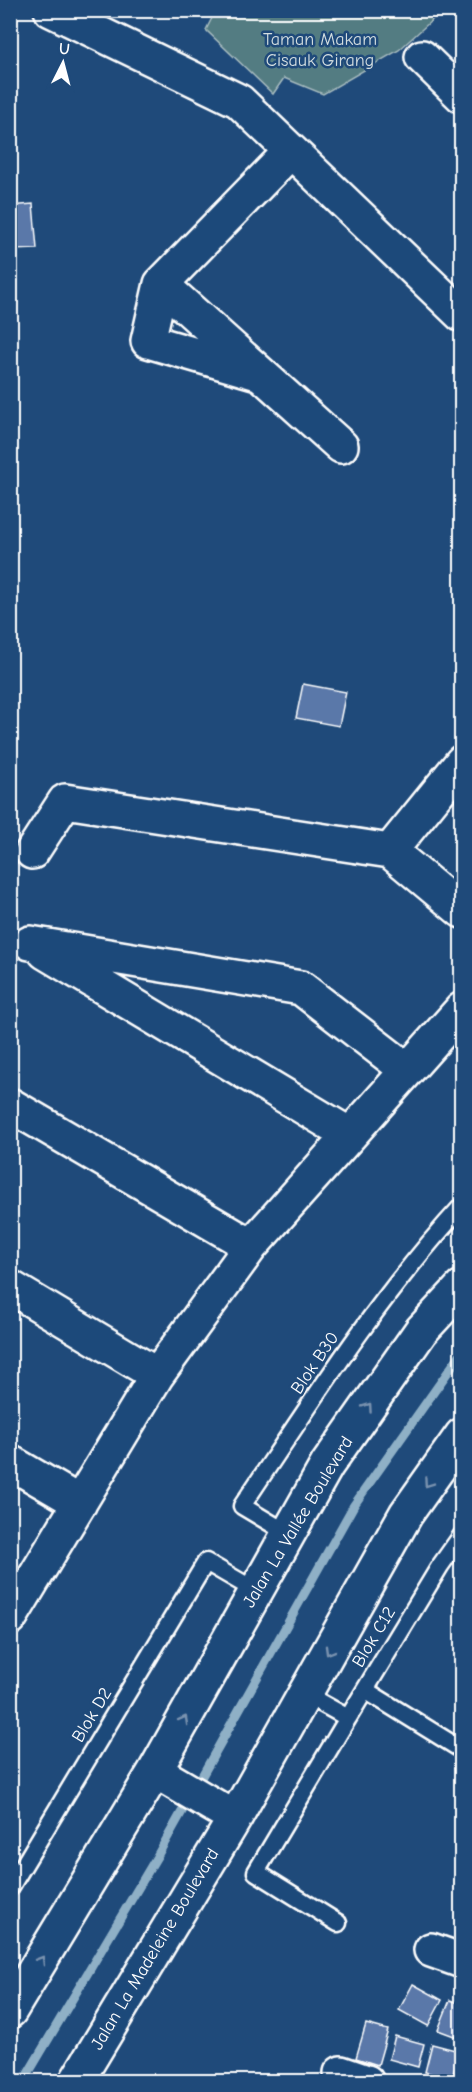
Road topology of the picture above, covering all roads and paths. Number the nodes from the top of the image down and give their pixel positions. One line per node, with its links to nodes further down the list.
1 (51, 10): 4 (street)
2 (422, 57): 3 (street)
3 (462, 96)
4 (291, 150): 5 (street); 6 (street)
5 (161, 284): 7 (street); 7 (street)
6 (462, 315)
7 (261, 374): 8 (street)
8 (341, 447)
9 (462, 762): 10 (street)
10 (390, 851): 11 (street); 12 (street)
11 (32, 852)
12 (462, 911)
13 (20, 938): 15 (street); 17 (street)
14 (462, 1009): 15 (street)
15 (407, 1070): 17 (street)
16 (10, 1105): 19 (street)
17 (350, 1134): 19 (street)
18 (462, 1206): 26 (lane, Blok B30)
19 (251, 1246): 22 (street)
20 (10, 1287): 22 (street)
21 (462, 1287): 26 (street, Jalan La Vallée Boulevard, one-way to 21)
22 (157, 1375): 25 (street)
23 (462, 1435): 31 (street, one-way to 31)
24 (10, 1462): 25 (street)
25 (80, 1503): 29 (street)
26 (289, 1534): 28 (street, Jalan La Vallée Boulevard)
27 (462, 1535): 30 (lane, Blok C12)
28 (256, 1591): 34 (street, Jalan La Vallée Boulevard, one-way to 28); 36 (lane, Blok D2)
29 (10, 1618)
30 (365, 1690): 32 (lane, Blok C12); 33 (lane)
31 (304, 1694): 32 (lane); 35 (street)
32 (348, 1718): 37 (lane, Blok C12)
33 (462, 1750)
34 (155, 1770): 35 (street); 40 (street, one-way to 34)
35 (235, 1818): 41 (street, Jalan La Madeleine Boulevard)
36 (10, 1888)
37 (338, 1923)
38 (431, 1950): 39 (street)
39 (462, 1960)
40 (10, 2011)
41 (76, 2082)

